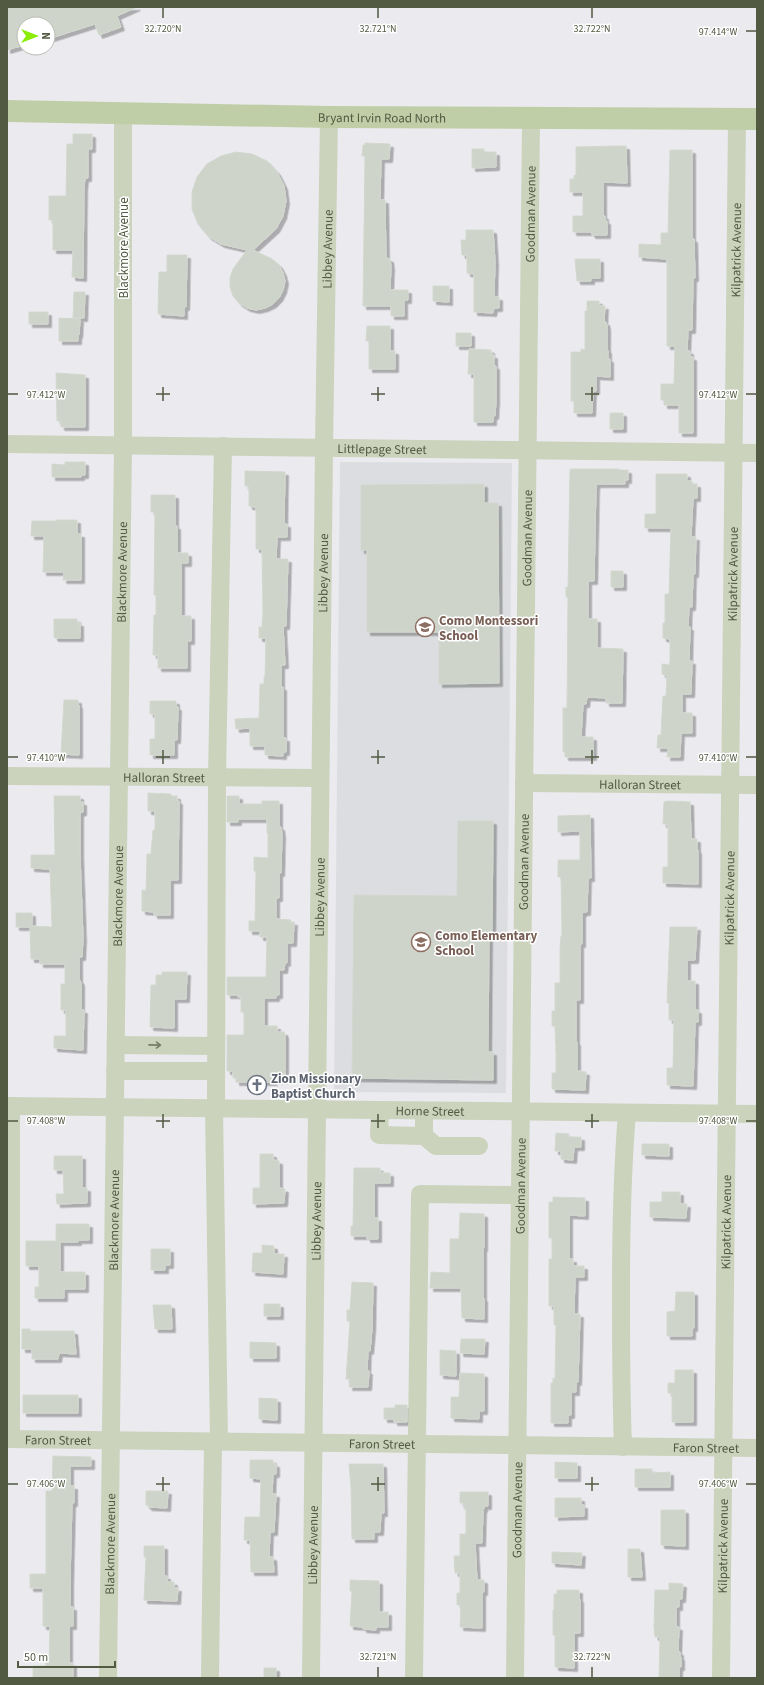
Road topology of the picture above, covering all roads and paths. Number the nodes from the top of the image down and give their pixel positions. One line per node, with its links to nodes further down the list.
1 (7, 111): 2 (main road, Bryant Irvin Road North)
2 (123, 113): 3 (main road, Bryant Irvin Road North); 7 (street, Blackmore Avenue)
3 (329, 117): 4 (main road, Bryant Irvin Road North); 9 (street, Libbey Avenue)
4 (531, 118): 5 (main road, Bryant Irvin Road North); 10 (street, Goodman Avenue)
5 (747, 119): 11 (street, Kilpatrick Avenue)
6 (7, 444): 7 (street, Littlepage Street)
7 (123, 445): 8 (street, Littlepage Street); 14 (street, Blackmore Avenue)
8 (223, 446): 9 (street, Littlepage Street); 15 (street)
9 (324, 448): 10 (street, Littlepage Street); 16 (street, Libbey Avenue)
10 (528, 450): 11 (street, Littlepage Street); 17 (street, Goodman Avenue)
11 (734, 452): 12 (street, Littlepage Street); 18 (street, Kilpatrick Avenue)
12 (757, 453)
13 (7, 776): 14 (street, Halloran Street)
14 (119, 777): 15 (street, Halloran Street); 20 (street, Blackmore Avenue)
15 (217, 778): 16 (street, Halloran Street); 21 (street)
16 (320, 778): 27 (street, Libbey Avenue)
17 (524, 783): 18 (street, Halloran Street); 30 (street, Goodman Avenue)
18 (731, 785): 19 (street, Halloran Street); 32 (street, Kilpatrick Avenue)
19 (757, 785)
20 (116, 1045): 21 (street, one-way to 21); 22 (street, Blackmore Avenue)
21 (216, 1046): 23 (street)
22 (115, 1072): 23 (street); 25 (street, Blackmore Avenue)
23 (216, 1072): 26 (street)
24 (9, 1106): 25 (street, Horne Street); 37 (street)
25 (115, 1107): 26 (street, Horne Street); 38 (street, Blackmore Avenue)
26 (215, 1108): 27 (street, Horne Street); 39 (street)
27 (317, 1109): 28 (street, Horne Street); 40 (street, Libbey Avenue)
28 (380, 1110): 29 (street, Horne Street); 34 (street)
29 (424, 1110): 30 (street, Horne Street); 34 (street)
30 (520, 1112): 31 (street, Horne Street); 36 (street, Goodman Avenue)
31 (627, 1113): 32 (street, Horne Street); 43 (street)
32 (727, 1114): 33 (street, Horne Street); 44 (street, Kilpatrick Avenue)
33 (757, 1114)
34 (424, 1136): 35 (street)
35 (479, 1146)
36 (519, 1195): 41 (street); 42 (street, Goodman Avenue)
37 (9, 1440): 38 (street, Faron Street)
38 (111, 1441): 39 (street, Faron Street); 46 (street, Blackmore Avenue)
39 (216, 1442): 40 (street, Faron Street); 47 (street)
40 (314, 1443): 41 (street, Faron Street); 48 (street, Libbey Avenue)
41 (416, 1444): 42 (street, Faron Street); 49 (street)
42 (518, 1446): 43 (street, Faron Street); 50 (street, Goodman Avenue)
43 (624, 1447): 44 (street, Faron Street)
44 (723, 1448): 45 (street, Faron Street); 51 (street, Kilpatrick Avenue)
45 (757, 1448)
46 (108, 1678)
47 (210, 1678)
48 (312, 1678)
49 (414, 1678)
50 (515, 1678)
51 (721, 1678)

